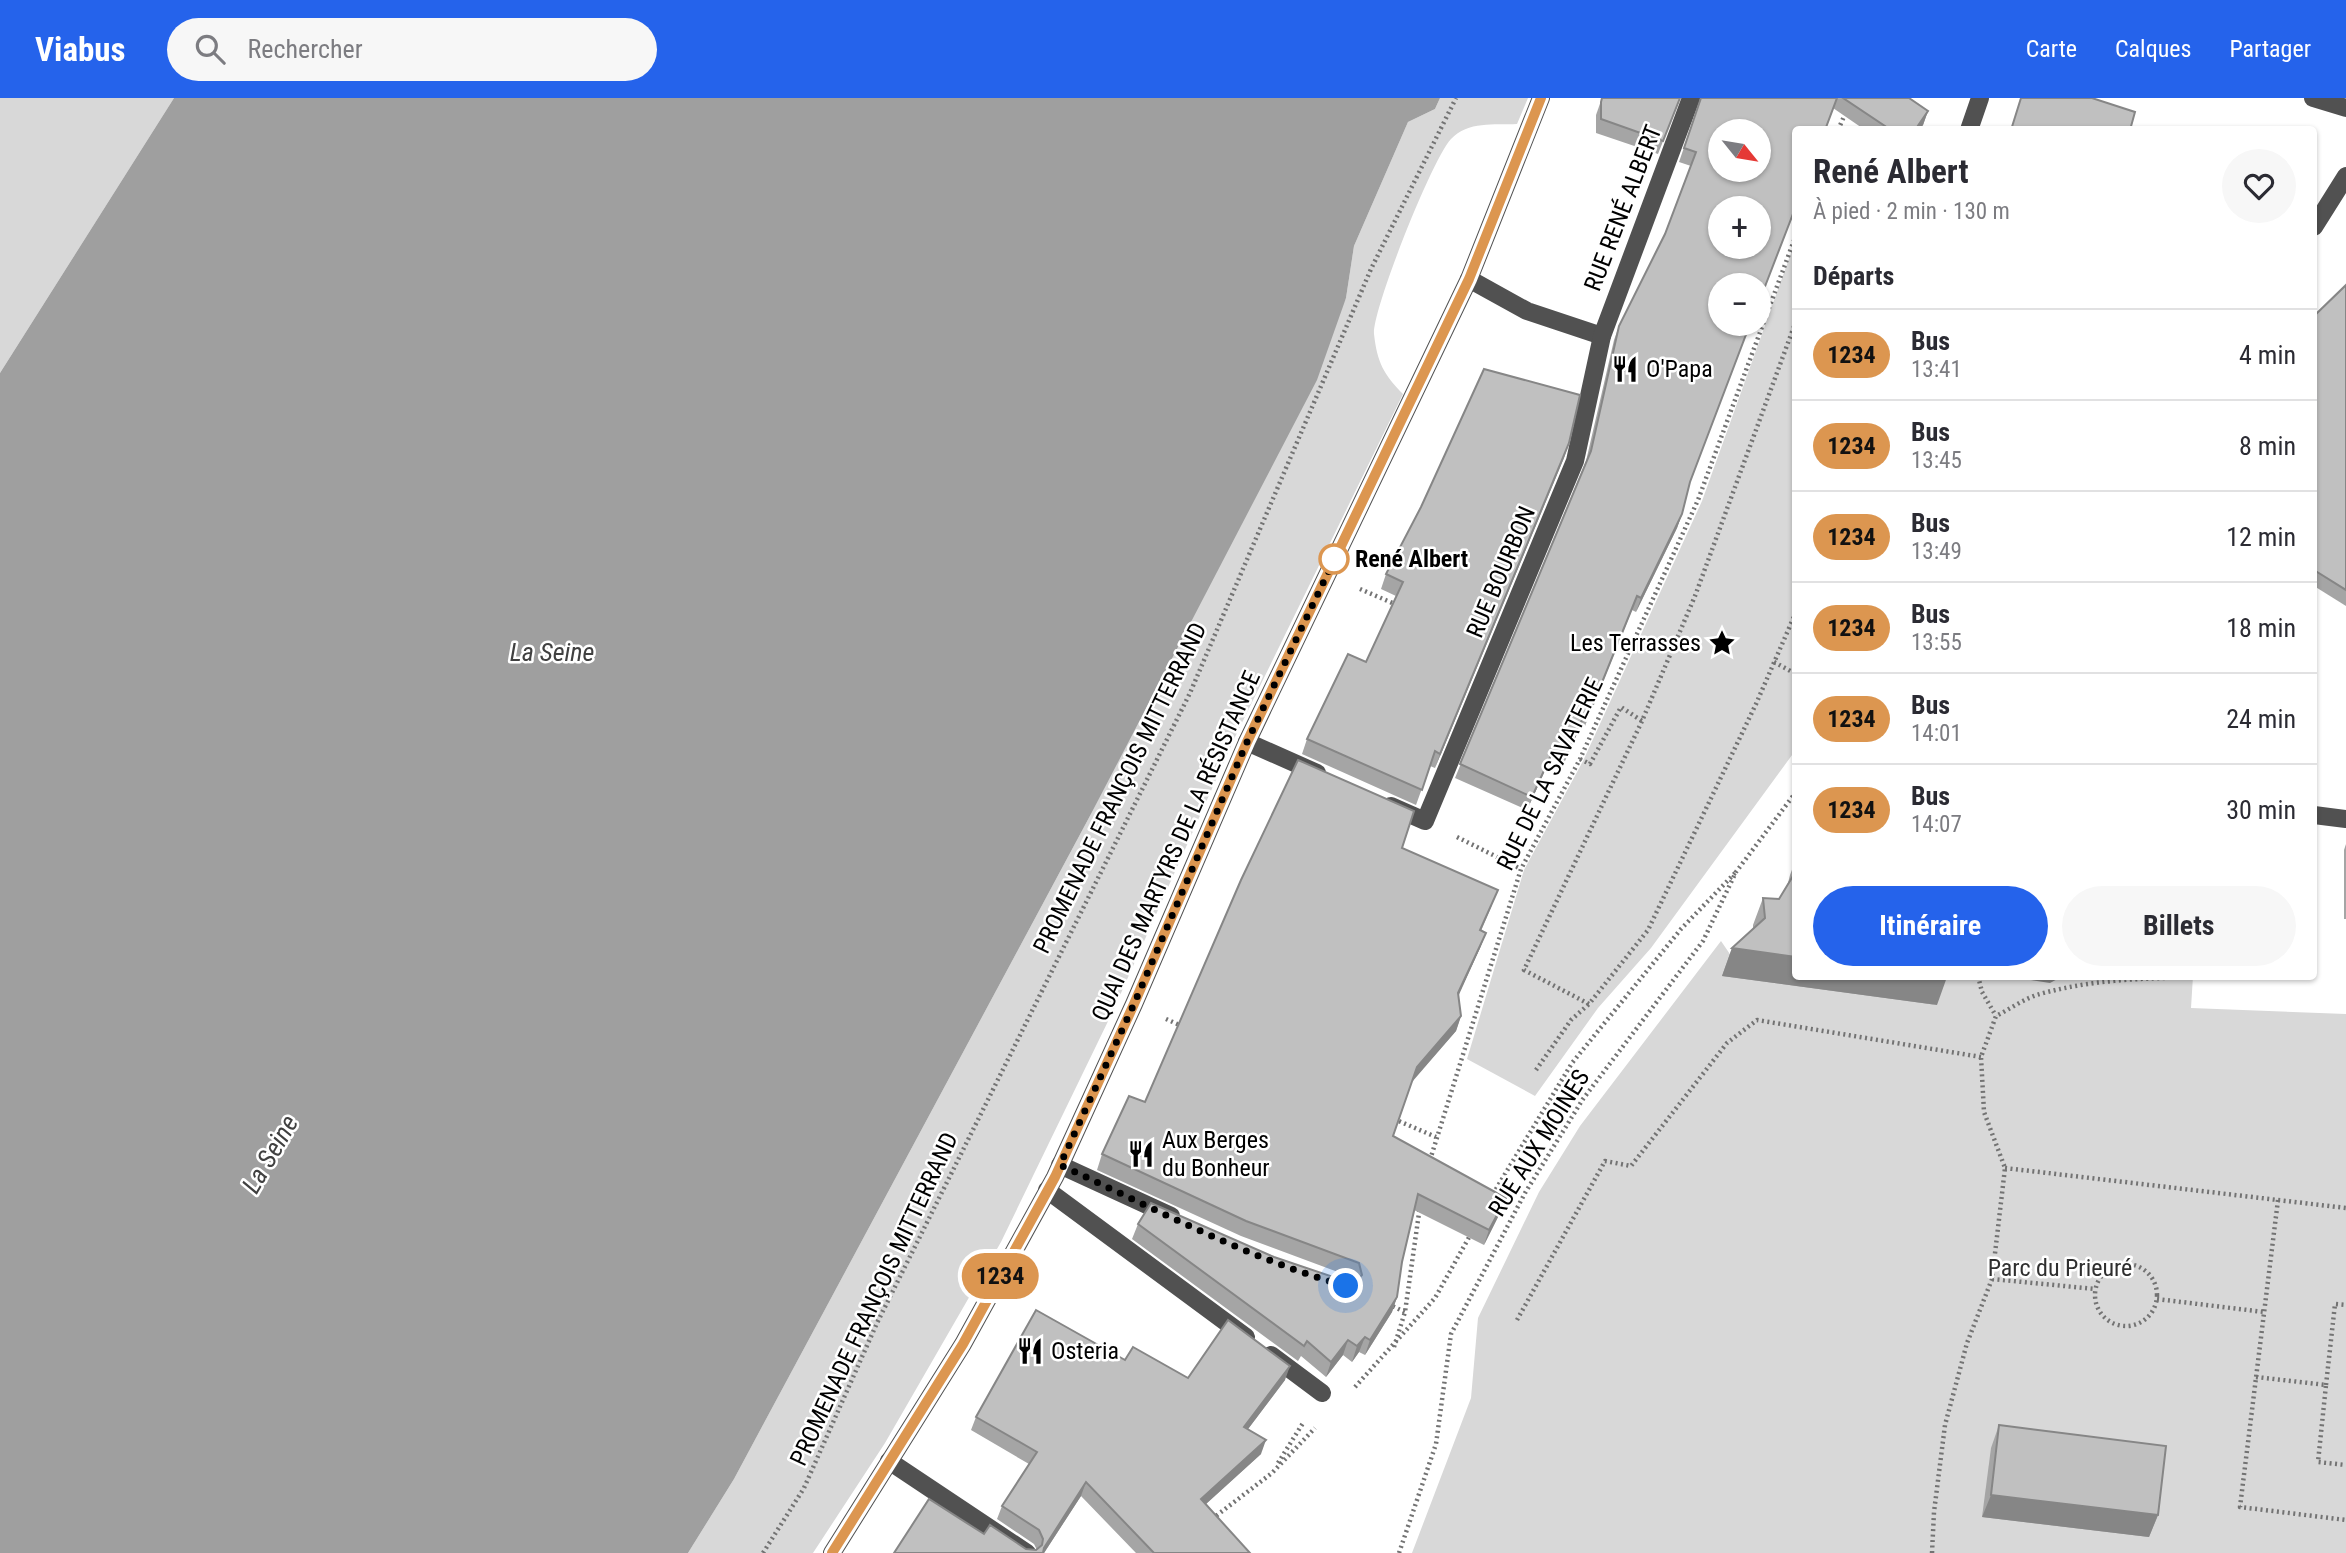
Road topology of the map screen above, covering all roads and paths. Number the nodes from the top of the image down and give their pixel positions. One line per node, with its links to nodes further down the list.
1 (1456, 98): 71 (path, PROMENADE FRANÇOIS MITTERRAND)
2 (1541, 98): 13 (street, QUAI DES MARTYRS DE LA RÉSISTANCE)
3 (1691, 98): 15 (street, RUE RENÉ ALBERT)
4 (1980, 98): 9 (street)
5 (2313, 98): 7 (street)
6 (1847, 108): 8 (path)
7 (2346, 108)
8 (1840, 126)
9 (1970, 126)
10 (2346, 176): 11 (street)
11 (2317, 221)
12 (1792, 246): 23 (path, RUE DE LA SAVATERIE)
13 (1469, 279): 15 (street); 16 (street, QUAI DES MARTYRS DE LA RÉSISTANCE)
14 (1792, 332): 21 (path)
15 (1602, 336): 29 (street, RUE BOURBON)
16 (1327, 576): 17 (path); 22 (street, QUAI DES MARTYRS DE LA RÉSISTANCE)
17 (1399, 606)
18 (1792, 621): 19 (path)
19 (1774, 662): 20 (path); 35 (path)
20 (1792, 672)
21 (1642, 721): 23 (path); 35 (path)
22 (1247, 742): 24 (street); 34 (street, QUAI DES MARTYRS DE LA RÉSISTANCE)
23 (1580, 759): 30 (path, RUE DE LA SAVATERIE)
24 (1336, 781)
25 (1792, 797): 31 (path, RUE AUX MOINES)
26 (1374, 798): 29 (street)
27 (2317, 815): 28 (street)
28 (2346, 818)
29 (1425, 821): 30 (path)
30 (1521, 869): 41 (path, RUE DE LA SAVATERIE)
31 (1736, 872): 48 (path); 74 (path, RUE AUX MOINES)
32 (1979, 980): 36 (path)
33 (2113, 980): 36 (path)
34 (1134, 1004): 37 (path); 42 (street, QUAI DES MARTYRS DE LA RÉSISTANCE)
35 (1589, 1004): 39 (path)
36 (1997, 1016): 38 (path)
37 (1185, 1027)
38 (1981, 1057): 43 (path); 59 (path)
39 (1536, 1070)
40 (1386, 1115): 41 (path)
41 (1436, 1137): 44 (path, RUE DE LA SAVATERIE)
42 (1060, 1165): 45 (street, QUAI DES MARTYRS DE LA RÉSISTANCE); 50 (street)
43 (2005, 1168): 47 (path); 52 (path)
44 (1427, 1172)
45 (1047, 1191): 63 (street); 66 (street, QUAI DES MARTYRS DE LA RÉSISTANCE)
46 (1421, 1195): 57 (path)
47 (2278, 1200): 49 (path); 58 (path)
48 (1486, 1206)
49 (2346, 1208)
50 (1188, 1224)
51 (1474, 1229): 60 (path)
52 (1992, 1279): 53 (path); 75 (path)
53 (2095, 1289): 54 (path); 54 (path)
54 (2157, 1299): 58 (path)
55 (1382, 1301): 57 (path)
56 (2346, 1306): 62 (path)
57 (1405, 1312): 60 (path)
58 (2264, 1312): 61 (path)
59 (1517, 1320)
60 (1394, 1347): 64 (path)
61 (2256, 1377): 62 (path); 69 (path)
62 (2326, 1385): 67 (path)
63 (1322, 1393): 68 (path)
64 (1347, 1395)
65 (1319, 1424): 68 (path)
66 (889, 1461): 72 (street, QUAI DES MARTYRS DE LA RÉSISTANCE); 73 (street)
67 (2346, 1465)
68 (1272, 1473): 70 (path)
69 (2346, 1520)
70 (1210, 1521)
71 (763, 1553)
72 (832, 1553)
73 (1027, 1553)
74 (1399, 1553)
75 (1932, 1553)

